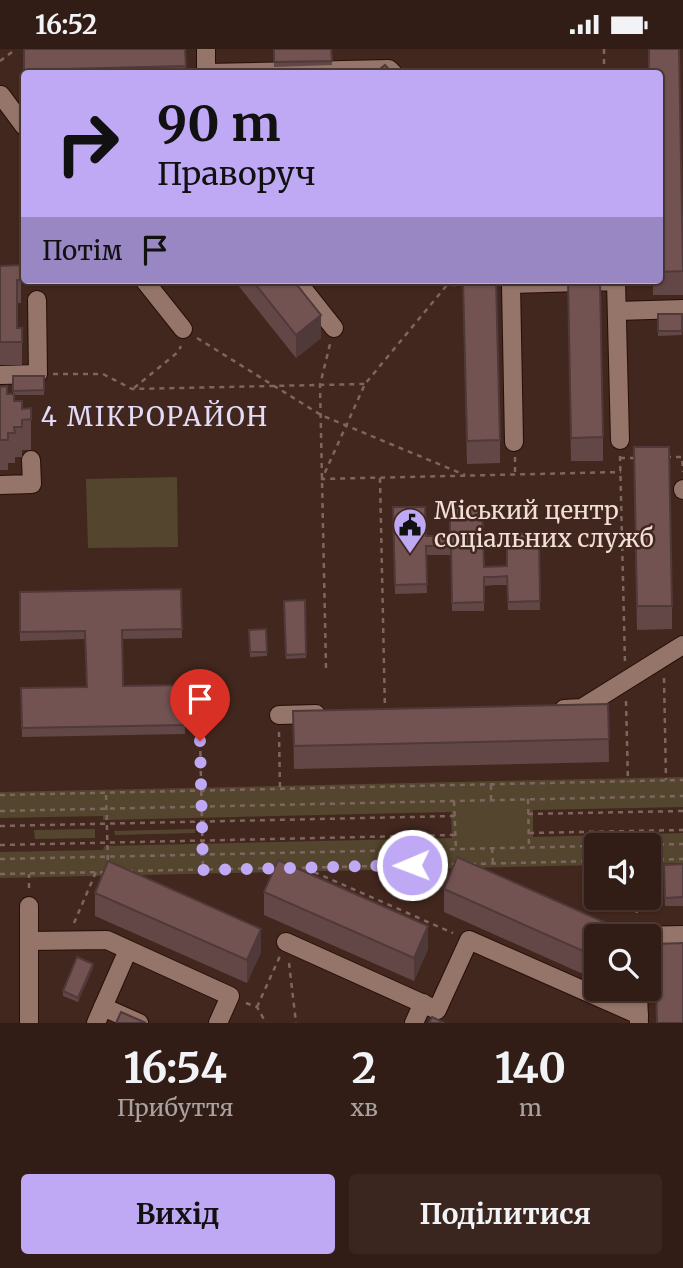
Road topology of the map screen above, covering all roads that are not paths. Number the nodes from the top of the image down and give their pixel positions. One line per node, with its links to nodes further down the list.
1 (206, 49): 2 (lane)
2 (206, 70)
3 (357, 70): 4 (lane)
4 (390, 70)
5 (1, 95): 6 (lane)
6 (21, 116)
7 (147, 284): 15 (lane)
8 (299, 284): 14 (lane)
9 (511, 284): 17 (lane)
10 (616, 284): 13 (lane)
11 (37, 300): 16 (lane)
12 (683, 309): 13 (lane)
13 (617, 311): 18 (lane)
14 (334, 328)
15 (183, 329)
16 (0, 375)
17 (514, 442)
18 (620, 449)
19 (31, 460): 20 (lane)
20 (0, 485)
21 (683, 645): 22 (lane)
22 (542, 709)
23 (332, 714): 24 (lane)
24 (279, 715)
25 (29, 905): 28 (lane)
26 (661, 935): 27 (lane)
27 (683, 935)
28 (29, 941): 30 (lane); 35 (lane)
29 (286, 942): 32 (lane)
30 (128, 950): 33 (lane); 37 (lane)
31 (638, 1001): 34 (lane)
32 (423, 1003): 34 (lane); 38 (lane)
33 (100, 1015): 36 (lane)
34 (639, 1019)
35 (29, 1023)
36 (139, 1023)
37 (218, 1023)
38 (414, 1023)

